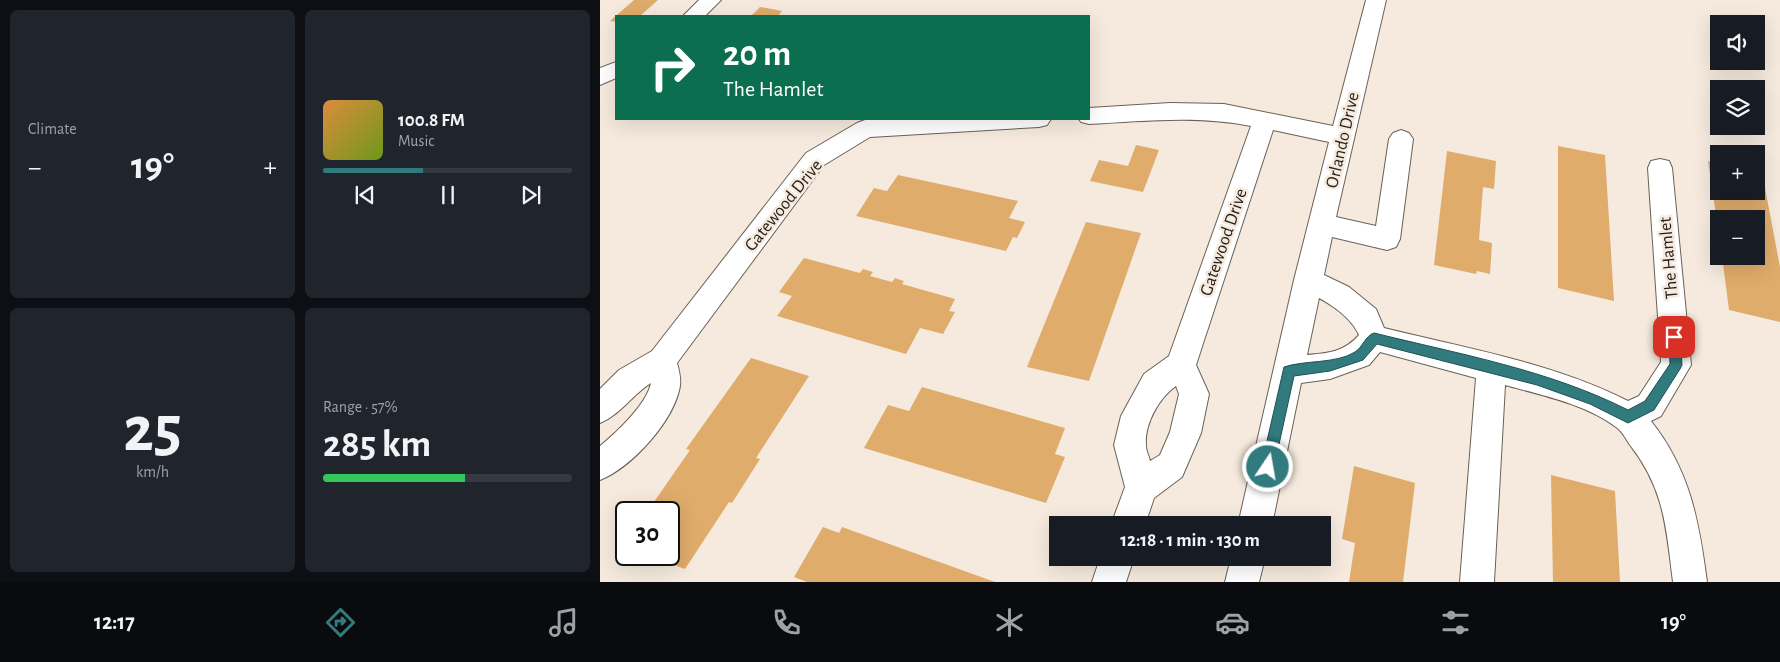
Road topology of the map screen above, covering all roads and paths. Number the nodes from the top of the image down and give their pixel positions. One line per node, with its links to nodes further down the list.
1 (711, 0): 3 (street)
2 (1376, 0): 9 (street, Orlando Drive)
3 (694, 15)
4 (615, 70): 5 (street)
5 (600, 77)
6 (1090, 116): 8 (street)
7 (1022, 120): 15 (street, Gatewood Drive)
8 (1265, 120): 9 (street); 16 (street, Gatewood Drive)
9 (1342, 136): 12 (street, Orlando Drive)
10 (1401, 140): 12 (street)
11 (1660, 168): 20 (street, The Hamlet)
12 (1322, 224): 13 (street, Orlando Drive)
13 (1308, 280): 14 (street); 18 (street)
14 (1374, 338): 17 (street); 18 (street)
15 (662, 360): 19 (street, Gatewood Drive); 21 (street)
16 (1181, 365): 22 (street); 22 (street)
17 (1491, 368): 20 (street); 29 (street)
18 (1289, 371): 24 (street)
19 (600, 409)
20 (1628, 417): 30 (street)
21 (600, 464)
22 (1141, 487): 23 (street)
23 (1131, 516)
24 (1257, 516)
25 (1114, 566): 27 (street)
26 (1246, 566): 28 (street)
27 (1109, 582)
28 (1242, 582)
29 (1476, 582)
30 (1690, 582)

